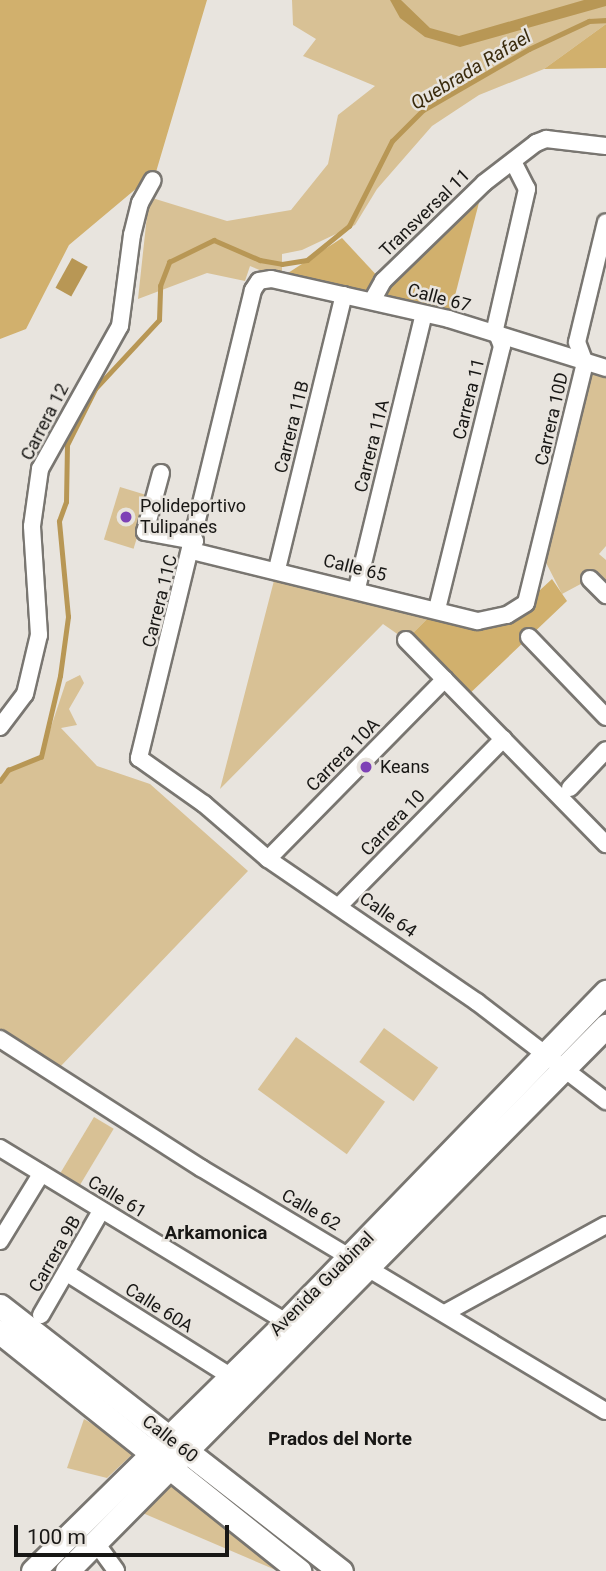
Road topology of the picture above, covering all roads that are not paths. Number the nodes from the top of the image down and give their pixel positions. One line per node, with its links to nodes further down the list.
1 (606, 146): 2 (street, Transversal 11)
2 (513, 161): 7 (street, Transversal 11); 9 (street, Carrera 11)
3 (153, 180): 24 (street, Carrera 12)
4 (606, 222): 10 (street, Carrera 10D)
5 (259, 281): 6 (street, Calle 67); 13 (street, Carrera 11C)
6 (344, 295): 7 (street, Calle 67); 14 (street, Carrera 11B)
7 (372, 300): 8 (street, Calle 67)
8 (424, 313): 9 (street, Calle 67); 16 (street, Carrera 11A)
9 (502, 337): 10 (street, Calle 67); 18 (street, Carrera 11)
10 (586, 362): 11 (street, Calle 67); 19 (street, Carrera 10D)
11 (606, 368)
12 (160, 473): 13 (street, Calle 65)
13 (194, 546): 14 (street, Calle 65); 27 (street, Carrera 11C)
14 (277, 569): 16 (street, Calle 65)
15 (590, 579): 17 (street)
16 (357, 588): 18 (street, Calle 65)
17 (606, 595)
18 (437, 609): 19 (street, Calle 65)
19 (507, 615)
20 (529, 638): 23 (street)
21 (406, 640): 22 (street)
22 (445, 679): 25 (street); 30 (street, Carrera 10A)
23 (606, 717)
24 (0, 727)
25 (503, 739): 29 (street); 31 (street, Carrera 10)
26 (606, 750): 28 (street)
27 (145, 765): 30 (street, Calle 64)
28 (570, 788)
29 (606, 844)
30 (268, 859): 31 (street, Calle 64)
31 (340, 905): 35 (street, Calle 64)
32 (606, 992): 35 (main road, Avenida Guabinal)
33 (606, 1026): 35 (main road, Avenida Guabinal)
34 (0, 1039): 42 (street, Calle 62)
35 (553, 1064): 36 (street, Calle 64); 42 (main road, Avenida Guabinal)
36 (606, 1101)
37 (0, 1148): 38 (street, Calle 61)
38 (41, 1174): 39 (street, Calle 61); 41 (street)
39 (101, 1211): 43 (street, Carrera 9B); 47 (street, Calle 61)
40 (606, 1224): 45 (street)
41 (0, 1241)
42 (360, 1261): 45 (street, Calle 62); 47 (main road, Avenida Guabinal); 52 (main road, Avenida Guabinal)
43 (67, 1273): 46 (street, Carrera 9B); 49 (street, Calle 60A)
44 (0, 1306): 51 (main road, Calle 60)
45 (444, 1313): 50 (street, Calle 62)
46 (41, 1315)
47 (286, 1322): 49 (main road, Avenida Guabinal)
48 (0, 1332): 51 (main road, Calle 60)
49 (230, 1376): 51 (main road, Avenida Guabinal)
50 (606, 1411)
51 (161, 1446): 52 (main road, Calle 60); 54 (main road, Avenida Guabinal)
52 (179, 1461): 53 (main road, Avenida Guabinal); 57 (main road, Calle 60); 58 (main road, Calle 60)
53 (96, 1543): 55 (main road, Avenida Guabinal); 56 (street)
54 (33, 1571)
55 (67, 1571)
56 (116, 1571)
57 (299, 1571)
58 (341, 1571)

